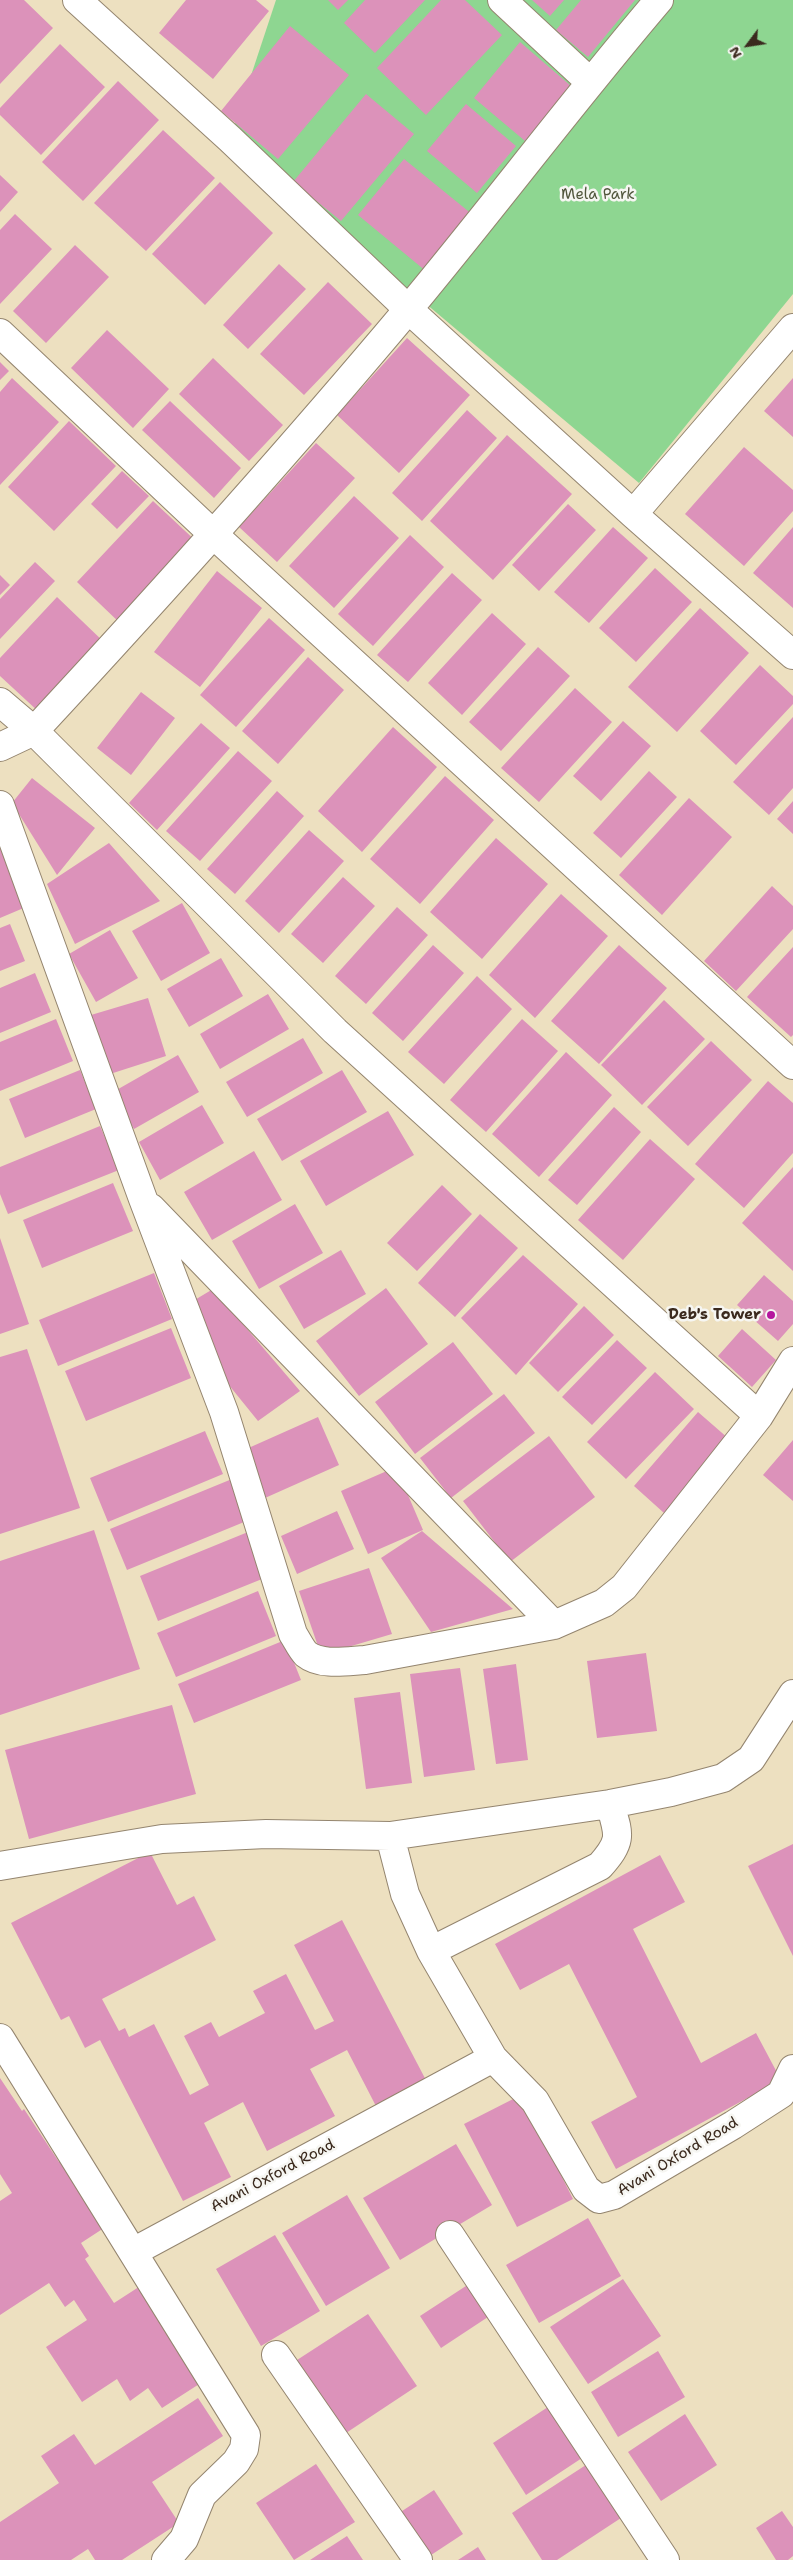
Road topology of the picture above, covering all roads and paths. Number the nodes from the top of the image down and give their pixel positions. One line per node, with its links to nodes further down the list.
1 (77, 0): 5 (street)
2 (502, 0): 4 (street)
3 (659, 0): 4 (street)
4 (589, 81): 5 (street)
5 (408, 309): 8 (street); 9 (street)
6 (793, 328): 8 (street)
7 (0, 334): 9 (street)
8 (632, 514): 10 (street)
9 (214, 535): 12 (street); 15 (street)
10 (793, 655)
11 (0, 702): 12 (street)
12 (34, 731): 13 (street); 18 (street)
13 (0, 747)
14 (0, 805): 16 (street)
15 (793, 1065)
16 (143, 1199): 19 (street); 19 (street)
17 (793, 1361): 18 (street)
18 (759, 1416): 19 (street)
19 (554, 1625)
20 (793, 1694): 21 (street)
21 (610, 1804): 22 (street); 24 (street)
22 (390, 1836): 23 (street); 24 (street, Avani Oxford Road)
23 (0, 1866)
24 (431, 1951): 26 (street, Avani Oxford Road)
25 (0, 2038): 29 (street)
26 (493, 2058): 27 (street, Avani Oxford Road); 29 (street, Avani Oxford Road)
27 (793, 2069)
28 (450, 2235): 33 (street)
29 (133, 2252): 31 (street)
30 (276, 2355): 32 (street)
31 (166, 2560)
32 (418, 2560)
33 (665, 2560)

